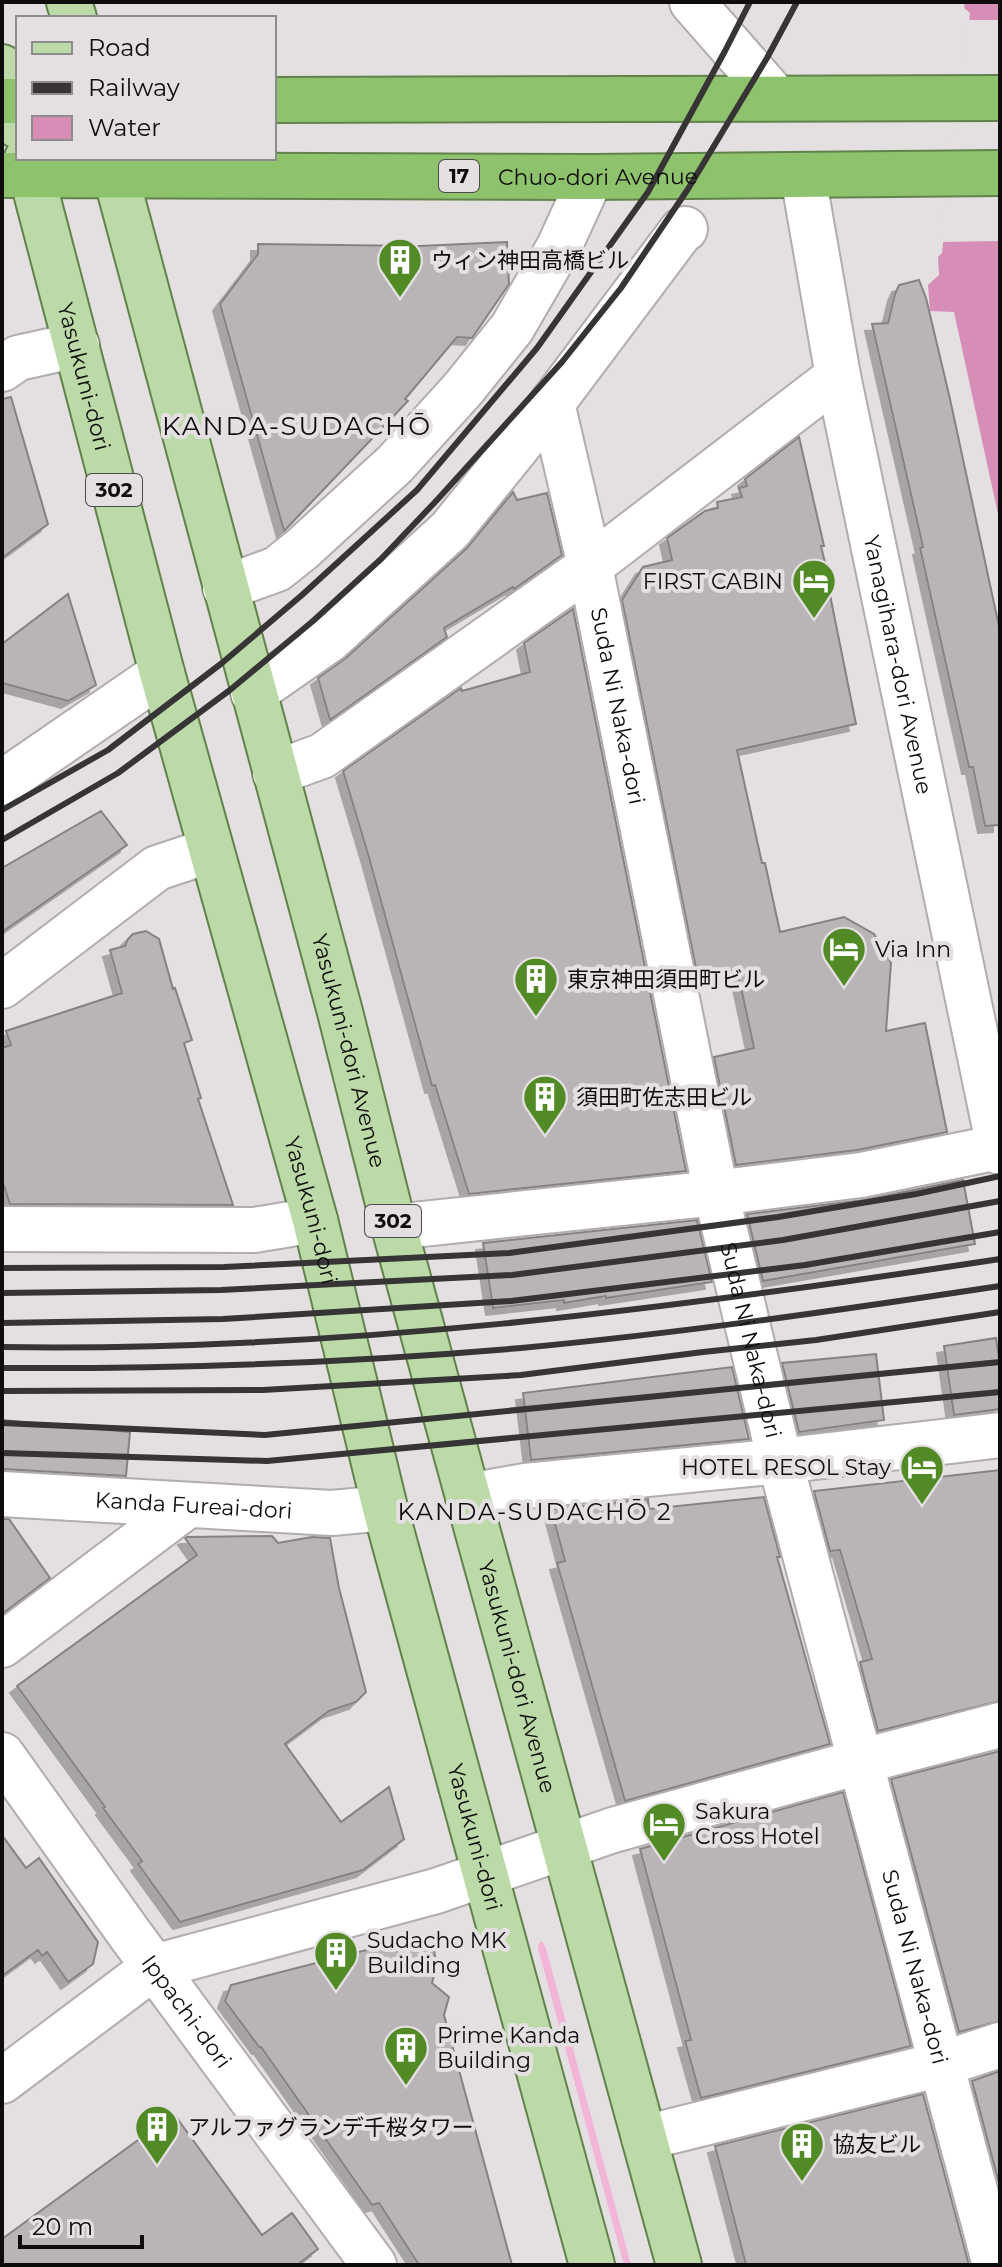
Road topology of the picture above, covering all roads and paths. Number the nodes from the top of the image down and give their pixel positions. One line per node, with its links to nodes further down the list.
1 (692, 2): 2 (street)
2 (776, 98): 3 (highway); 4 (highway)
3 (1000, 98)
4 (276, 100)
5 (113, 167): 6 (highway, Chuo-dori Avenue / 17); 9 (highway, Chuo-dori Avenue / 17); 16 (main road, Yasukuni-dori Avenue / 302)
6 (20, 169): 11 (main road, Yasukuni-dori / 302)
7 (1000, 173): 8 (highway, Chuo-dori Avenue / 17)
8 (803, 176): 9 (highway, Chuo-dori Avenue / 17); 13 (street, Yanagihara-dori Avenue)
9 (591, 177): 16 (street)
10 (685, 229): 14 (street)
11 (77, 345): 12 (street); 17 (main road, Yasukuni-dori / 302)
12 (2, 369)
13 (838, 376): 15 (street); 23 (street, Yanagihara-dori Avenue)
14 (552, 403): 15 (street, Suda Ni Naka-dori); 18 (street)
15 (590, 566): 19 (street); 24 (street, Suda Ni Naka-dori)
16 (225, 588): 18 (main road, Yasukuni-dori Avenue / 302)
17 (162, 673): 20 (street); 21 (main road, Yasukuni-dori / 302)
18 (253, 693): 19 (main road, Yasukuni-dori Avenue / 302)
19 (275, 773): 26 (main road, Yasukuni-dori Avenue / 302)
20 (2, 783)
21 (211, 850): 22 (street); 25 (main road, Yasukuni-dori / 302)
22 (2, 986)
23 (999, 1149): 24 (street)
24 (716, 1193): 26 (street); 29 (street, Suda Ni Naka-dori)
25 (315, 1220): 27 (street); 33 (main road, Yasukuni-dori / 302)
26 (394, 1227): 31 (main road, Yasukuni-dori Avenue / 302)
27 (2, 1229)
28 (1000, 1435): 29 (street)
29 (780, 1461): 31 (street); 37 (street, Suda Ni Naka-dori)
30 (2, 1494): 32 (street, Kanda Fureai-dori)
31 (468, 1496): 38 (main road, Yasukuni-dori Avenue / 302)
32 (188, 1505): 33 (street, Kanda Fureai-dori); 34 (street)
33 (385, 1508): 39 (main road, Yasukuni-dori / 302)
34 (2, 1645)
35 (1000, 1725): 37 (street)
36 (2, 1755): 40 (street, Ippachi-dori)
37 (859, 1762): 38 (street); 42 (street, Suda Ni Naka-dori)
38 (563, 1848): 39 (street); 44 (main road, Yasukuni-dori Avenue / 302)
39 (484, 1876): 40 (street); 46 (main road, Yasukuni-dori / 302)
40 (154, 1967): 43 (street); 45 (street, Ippachi-dori)
41 (1000, 2045): 42 (street)
42 (942, 2064): 44 (street); 48 (street, Suda Ni Naka-dori)
43 (2, 2081)
44 (644, 2138): 47 (main road, Yasukuni-dori Avenue / 302)
45 (374, 2265)
46 (592, 2265)
47 (679, 2265)
48 (995, 2265)

